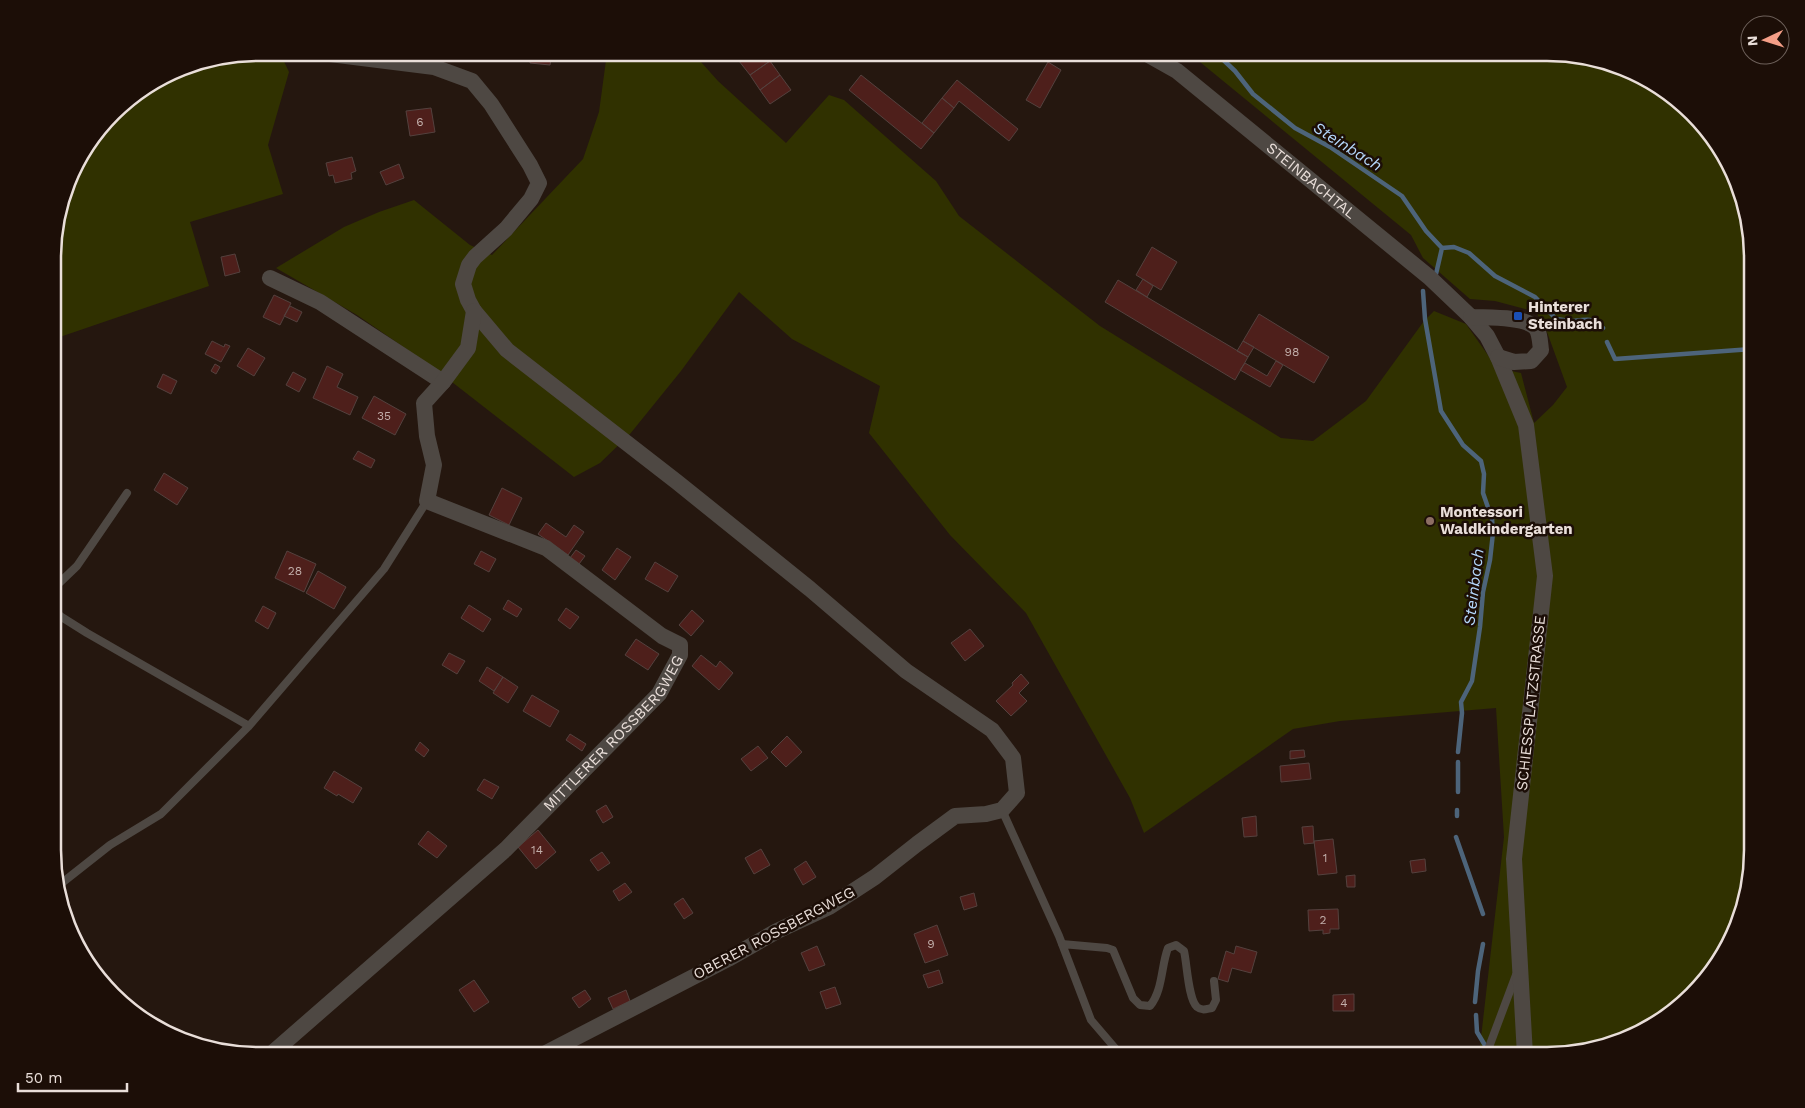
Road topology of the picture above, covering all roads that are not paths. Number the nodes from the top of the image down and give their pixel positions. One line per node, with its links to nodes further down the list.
1 (389, 61): 4 (street)
2 (1160, 61): 5 (street, STEINBACHTAL)
3 (270, 278): 7 (street)
4 (474, 311): 7 (street); 13 (street)
5 (1472, 317): 6 (street, STEINBACHTAL); 6 (street)
6 (1498, 357): 16 (street, SCHIESSPLATZSTRASSE)
7 (443, 382): 9 (street)
8 (127, 493): 10 (lane)
9 (427, 500): 12 (lane); 18 (street, MITTLERER ROSSBERGWEG)
10 (61, 581)
11 (61, 617): 12 (lane)
12 (249, 726): 14 (lane)
13 (1002, 810): 15 (lane); 19 (street, OBERER ROSSBERGWEG)
14 (64, 881)
15 (1062, 944): 17 (lane); 20 (lane)
16 (1521, 961): 21 (lane); 22 (street, SCHIESSPLATZSTRASSE)
17 (1214, 981)
18 (280, 1047)
19 (558, 1047)
20 (1114, 1047)
21 (1489, 1047)
22 (1526, 1047)

